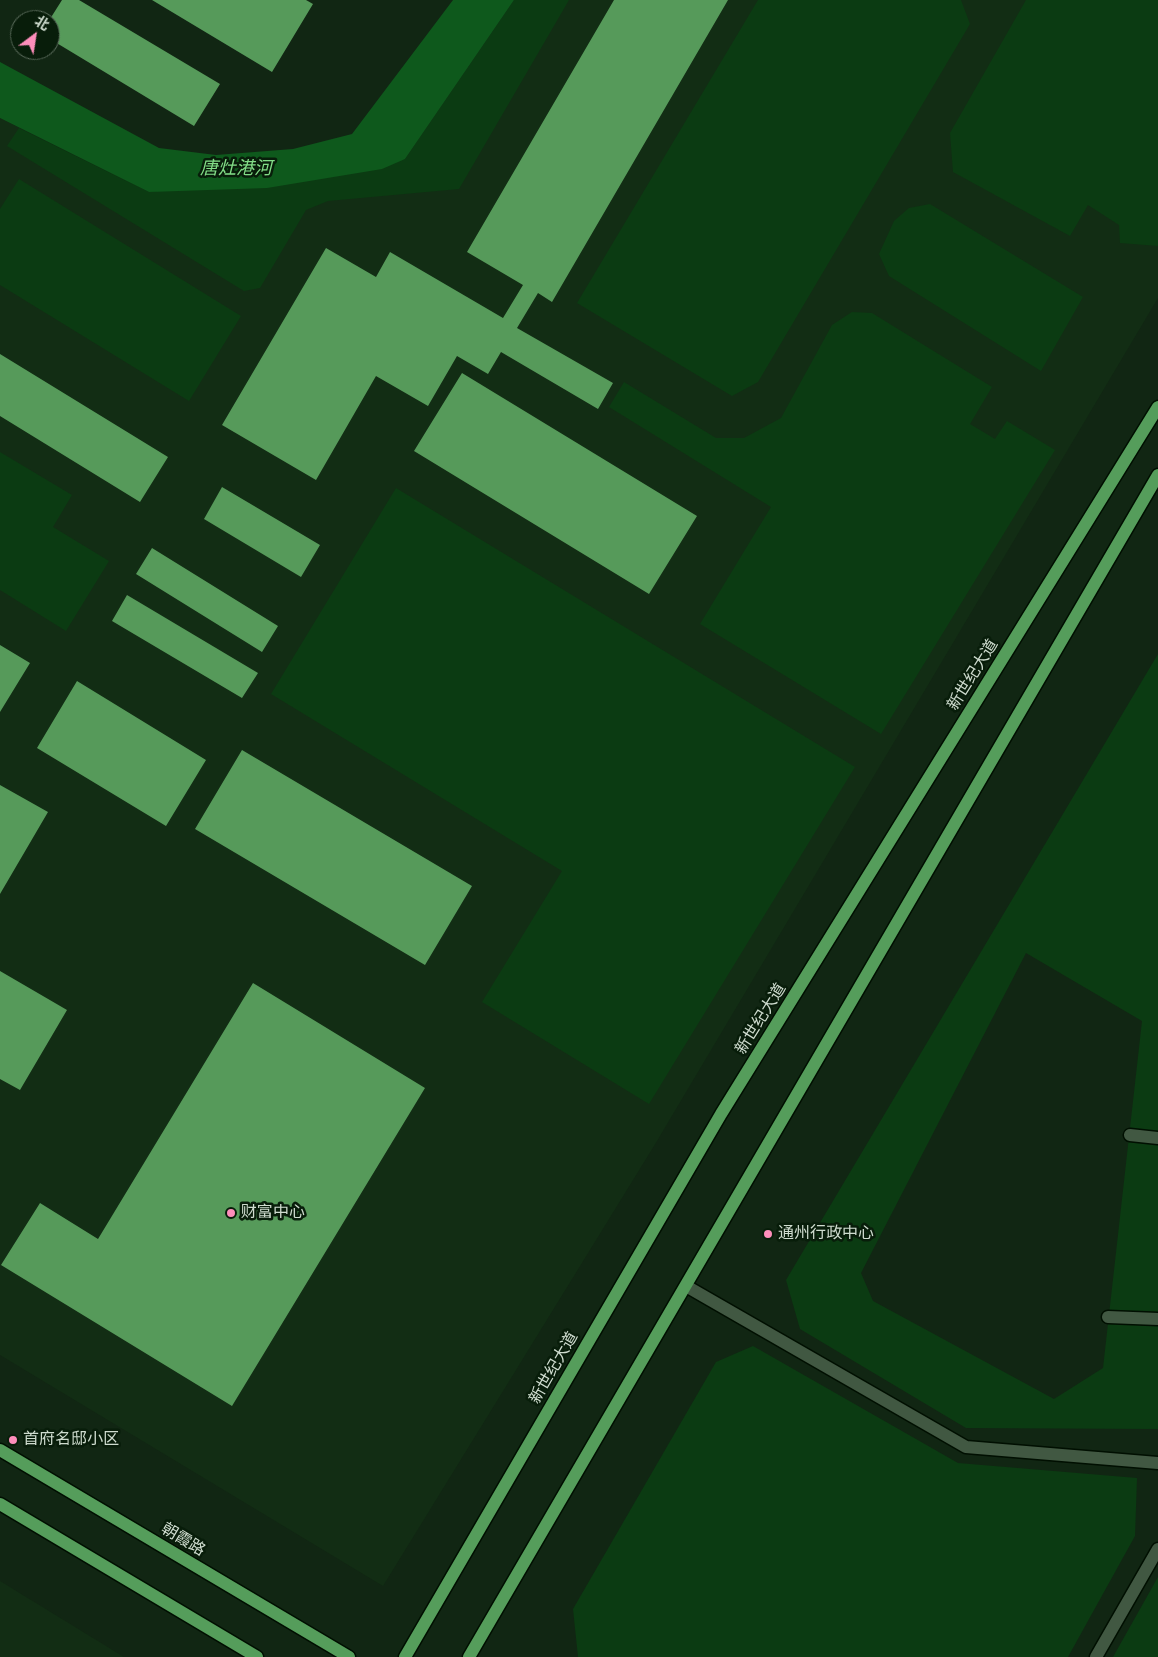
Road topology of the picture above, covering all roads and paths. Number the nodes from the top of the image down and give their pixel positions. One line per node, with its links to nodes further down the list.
1 (1158, 407): 14 (main road, 新世纪大道)
2 (1158, 475): 5 (main road)
3 (1130, 1135): 4 (lane)
4 (1158, 1138)
5 (686, 1286): 9 (lane); 15 (main road)
6 (1108, 1317): 7 (lane)
7 (1158, 1319)
8 (0, 1450): 13 (main road, 朝霞路)
9 (1158, 1463)
10 (0, 1504): 12 (main road)
11 (1158, 1549): 16 (lane)
12 (257, 1657)
13 (349, 1657)
14 (405, 1657)
15 (469, 1657)
16 (1096, 1657)

